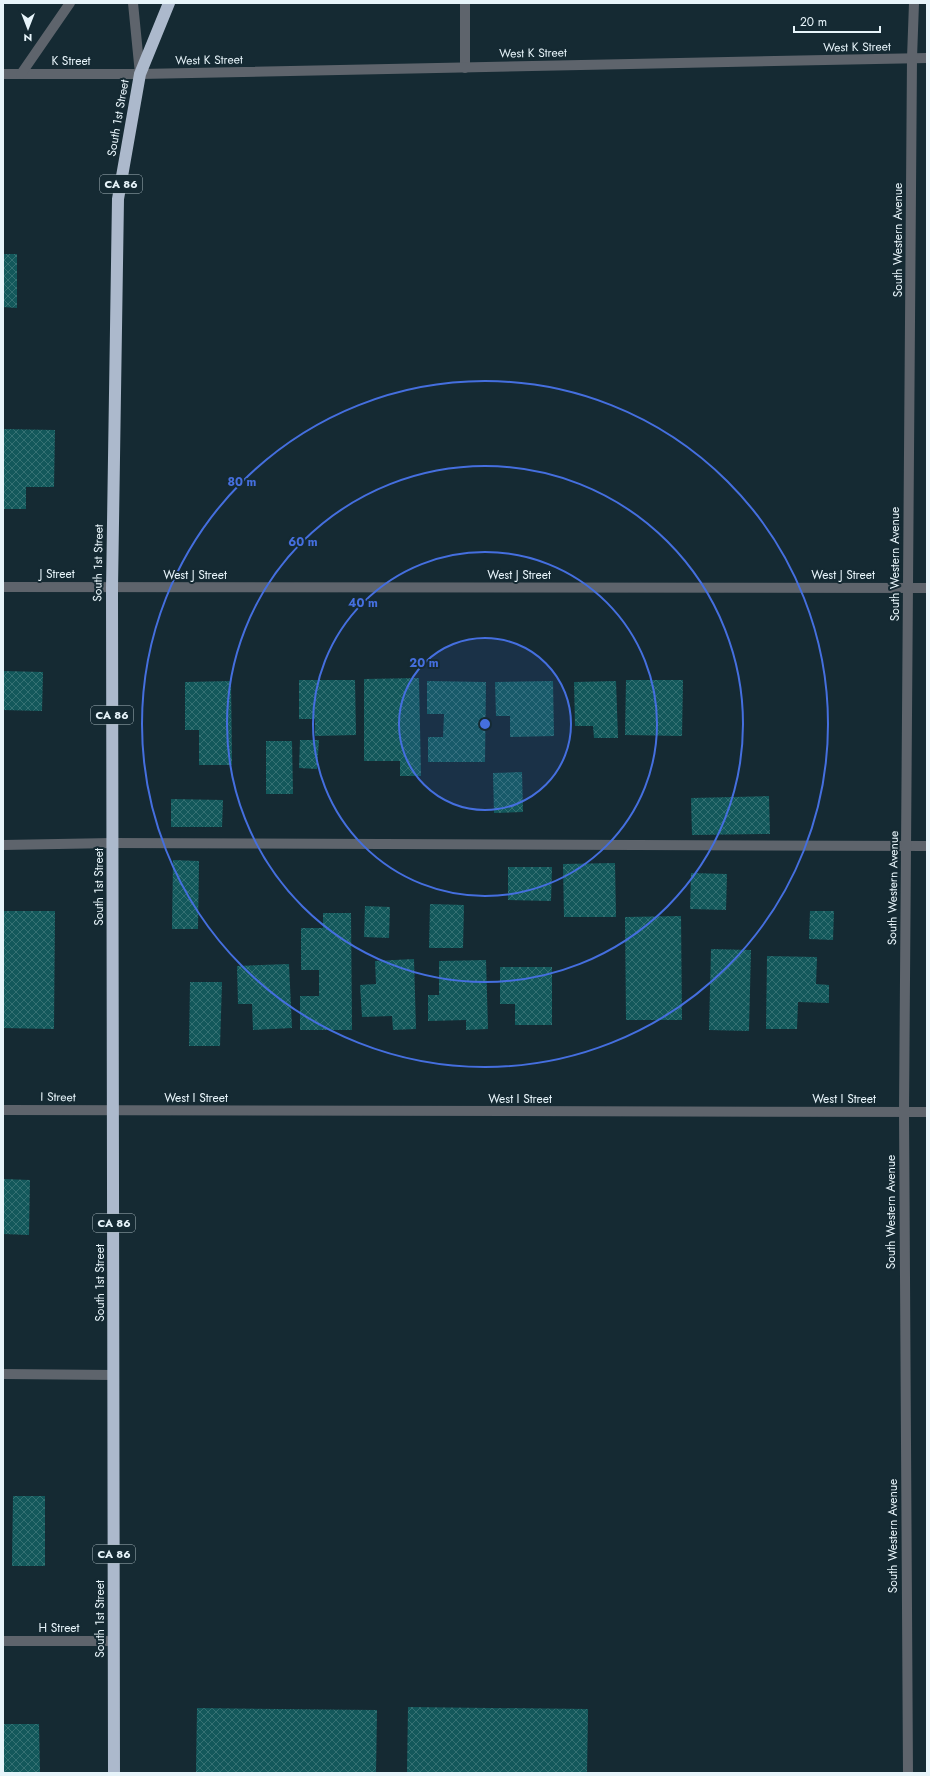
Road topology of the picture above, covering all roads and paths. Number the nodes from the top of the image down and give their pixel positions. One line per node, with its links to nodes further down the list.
1 (70, 3): 10 (street)
2 (133, 3): 11 (street, South 1st Street)
3 (169, 3): 11 (highway, CA 86)
4 (465, 3): 8 (street)
5 (914, 3): 6 (street, South Western Avenue)
6 (912, 58): 7 (street, West K Street); 8 (street, West K Street); 14 (street, South Western Avenue)
7 (927, 58)
8 (465, 68): 11 (street, West K Street)
9 (3, 74): 10 (street, K Street)
10 (21, 74): 11 (street, K Street)
11 (140, 74): 13 (highway, South 1st Street / CA 86)
12 (3, 587): 13 (street, J Street)
13 (112, 588): 14 (street, West J Street); 16 (highway, South 1st Street / CA 86)
14 (908, 588): 15 (street, West J Street); 18 (street, South Western Avenue)
15 (927, 588)
16 (112, 843): 17 (street); 18 (street); 21 (highway, South 1st Street / CA 86)
17 (3, 845)
18 (906, 846): 19 (street); 22 (street, South Western Avenue)
19 (927, 846)
20 (3, 1110): 21 (street, I Street)
21 (114, 1111): 22 (street, West I Street); 25 (highway, South 1st Street / CA 86)
22 (904, 1112): 23 (street, West I Street); 29 (street, South Western Avenue)
23 (927, 1112)
24 (3, 1374): 25 (street)
25 (114, 1375): 27 (highway, South 1st Street / CA 86)
26 (3, 1641): 27 (street, H Street)
27 (114, 1641): 28 (highway, South 1st Street / CA 86)
28 (114, 1773)
29 (908, 1773)

